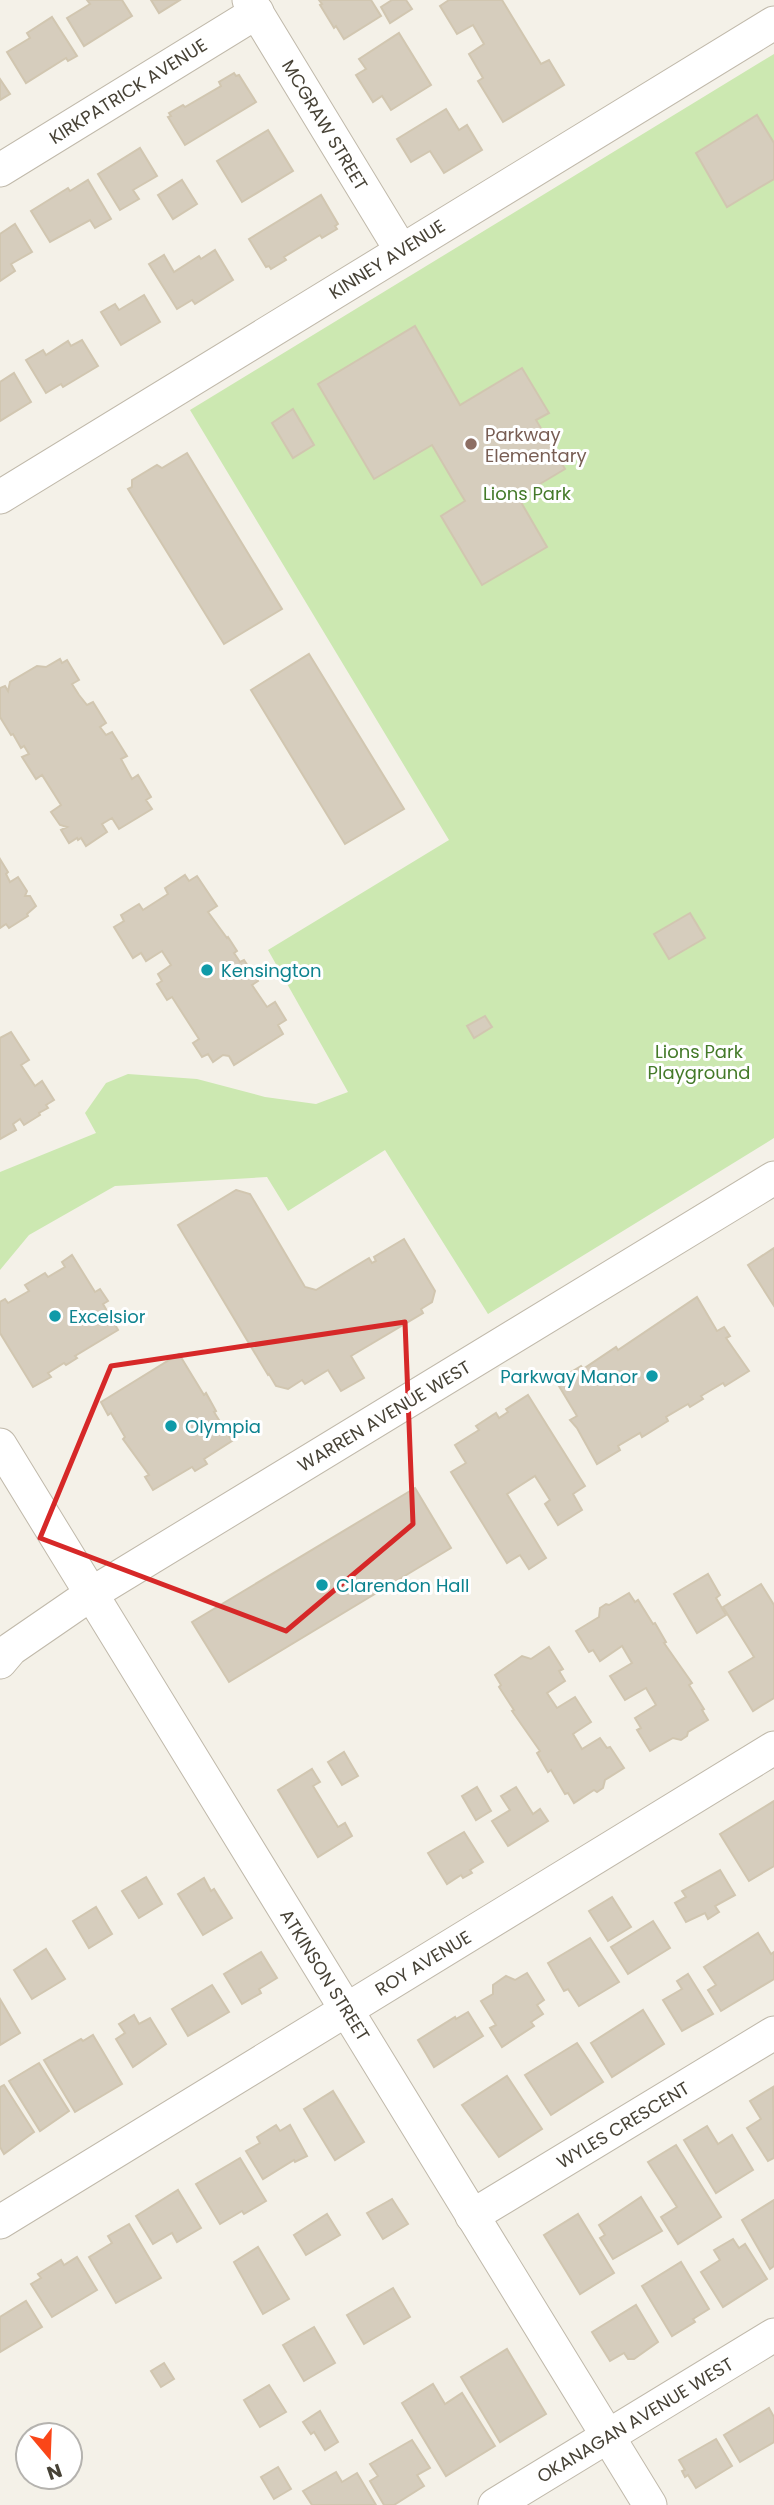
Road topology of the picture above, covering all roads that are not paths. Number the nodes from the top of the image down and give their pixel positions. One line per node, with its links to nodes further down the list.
1 (253, 6): 3 (street, KIRKPATRICK AVENUE); 4 (street, MCGRAW STREET)
2 (774, 23): 4 (street, KINNEY AVENUE)
3 (0, 170)
4 (401, 250): 5 (street, KINNEY AVENUE)
5 (0, 497)
6 (774, 1178): 8 (street, WARREN AVENUE WEST)
7 (0, 1445): 8 (street, ATKINSON STREET)
8 (91, 1594): 9 (street, WARREN AVENUE WEST); 11 (street, ATKINSON STREET)
9 (0, 1662)
10 (774, 1748): 11 (street, ROY AVENUE)
11 (346, 2010): 13 (street, ATKINSON STREET); 14 (street, ROY AVENUE)
12 (774, 2033): 13 (street, WYLES CRESCENT)
13 (472, 2216): 16 (street, ATKINSON STREET)
14 (0, 2222)
15 (774, 2335): 16 (street, OKANAGAN AVENUE WEST)
16 (608, 2437): 17 (street, OKANAGAN AVENUE WEST); 18 (street, ATKINSON STREET)
17 (495, 2505)
18 (650, 2505)

